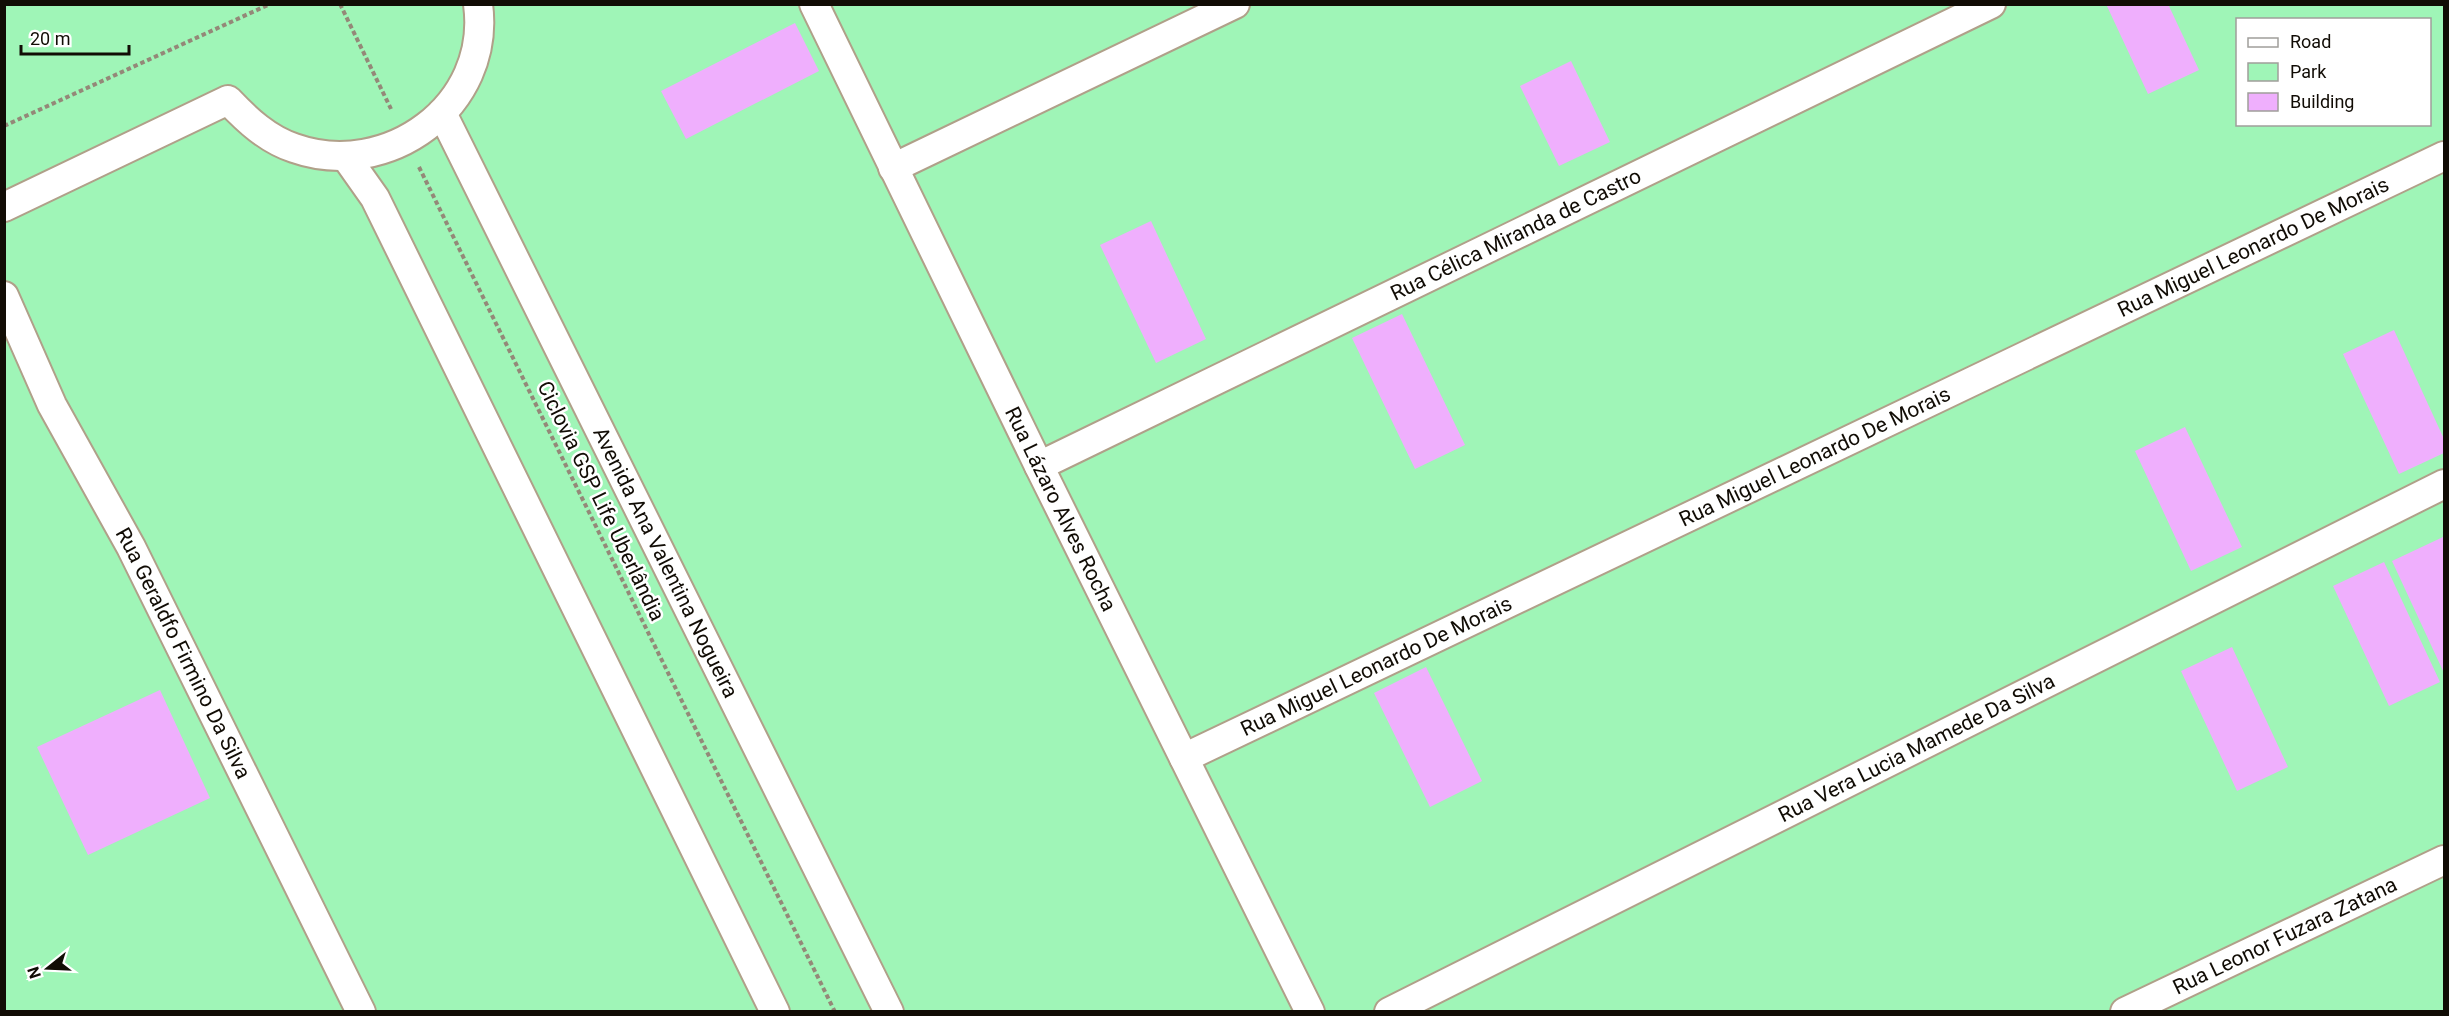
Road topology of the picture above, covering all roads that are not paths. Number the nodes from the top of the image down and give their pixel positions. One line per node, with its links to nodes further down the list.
1 (478, 4): 5 (street)
2 (814, 4): 8 (street, Rua Lázaro Alves Rocha)
3 (1235, 4): 8 (street)
4 (1991, 4): 11 (street, Rua Célica Miranda de Castro)
5 (442, 113): 7 (street); 17 (street, Avenida Ana Valentina Nogueira)
6 (2445, 156): 13 (street, Rua Miguel Leonardo De Morais)
7 (346, 157): 9 (street); 16 (street)
8 (893, 168): 11 (street, Rua Lázaro Alves Rocha)
9 (4, 207)
10 (4, 296): 15 (street, Rua Geraldfo Firmino Da Silva)
11 (1039, 466): 13 (street, Rua Lázaro Alves Rocha)
12 (2445, 484): 19 (street, Rua Vera Lucia Mamede Da Silva)
13 (1184, 758): 18 (street, Rua Lázaro Alves Rocha)
14 (2445, 860): 20 (street, Rua Leonor Fuzara Zatana)
15 (361, 1011)
16 (775, 1011)
17 (889, 1011)
18 (1310, 1011)
19 (1389, 1011)
20 (2125, 1011)

